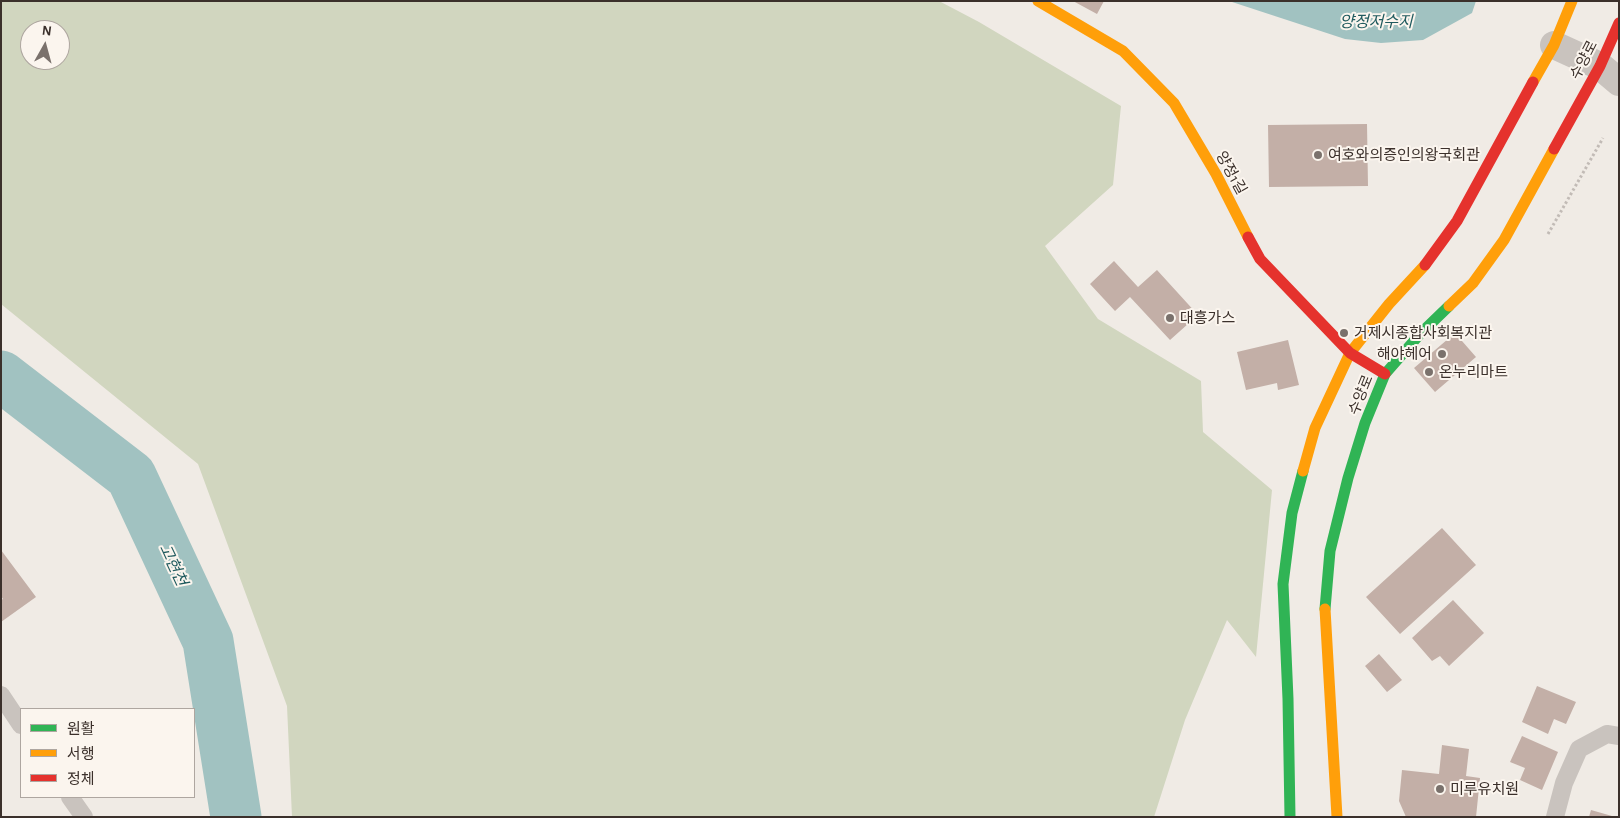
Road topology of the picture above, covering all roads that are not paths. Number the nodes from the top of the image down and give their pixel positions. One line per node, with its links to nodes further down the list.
1 (1038, 1): 6 (street, 양정1길)
2 (1572, 1): 4 (street)
3 (1619, 23): 5 (street, 수양로)
4 (1554, 45): 5 (street); 6 (street)
5 (1609, 74): 7 (street, 수양로)
6 (1350, 353): 7 (street, 양정1길); 13 (street)
7 (1385, 374): 14 (street, 수양로)
8 (1, 695): 9 (lane)
9 (20, 724)
10 (1619, 736): 15 (lane)
11 (71, 798): 12 (lane)
12 (84, 817)
13 (1290, 817)
14 (1337, 817)
15 (1555, 817)

